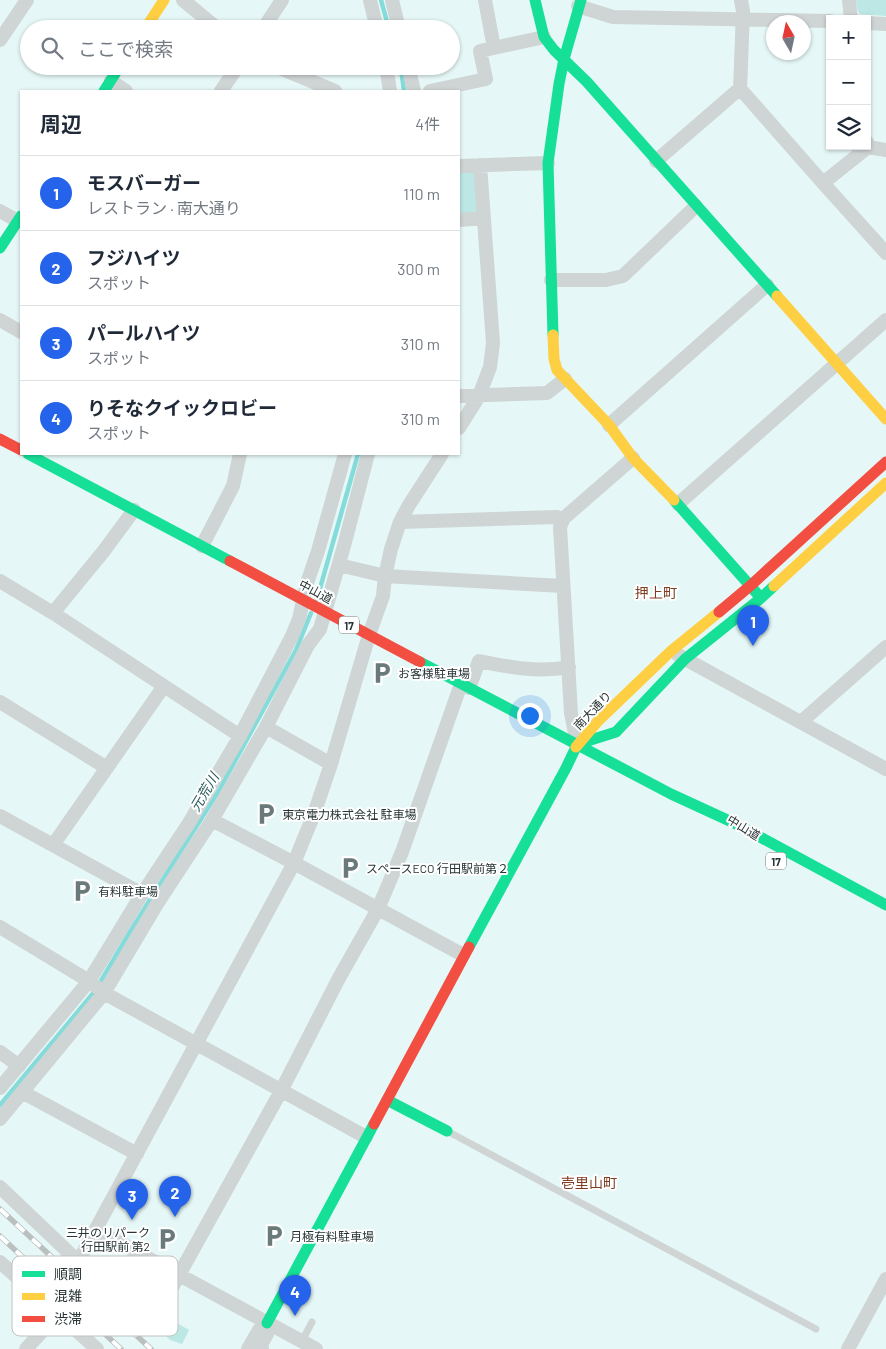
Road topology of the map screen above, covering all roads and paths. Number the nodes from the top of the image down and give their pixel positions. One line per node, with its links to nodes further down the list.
1 (27, 0): 23 (street)
2 (164, 0): 13 (main road)
3 (183, 0): 14 (street)
4 (282, 0): 15 (street)
5 (370, 0): 16 (street)
6 (392, 0): 17 (street)
7 (485, 0): 24 (street)
8 (535, 0): 22 (main road)
9 (741, 0): 18 (street)
10 (849, 0): 12 (street)
11 (579, 3): 18 (street); 25 (main road)
12 (851, 15)
13 (151, 20)
14 (207, 20)
15 (269, 20)
16 (375, 20)
17 (397, 20)
18 (742, 20): 19 (street); 38 (street)
19 (826, 21)
20 (871, 23): 21 (street)
21 (886, 24)
22 (544, 37): 24 (street); 25 (main road)
23 (0, 40)
24 (494, 48): 37 (street)
25 (564, 59): 42 (main road); 43 (main road)
26 (114, 75): 31 (main road)
27 (232, 75): 33 (street)
28 (297, 75): 34 (street)
29 (387, 75): 35 (street)
30 (410, 75): 36 (street)
31 (107, 86): 32 (street)
32 (122, 90)
33 (222, 90)
34 (333, 90)
35 (390, 90)
36 (414, 90)
37 (435, 90)
38 (740, 91): 42 (street); 46 (street)
39 (871, 145): 41 (street)
40 (861, 150): 46 (street)
41 (886, 150)
42 (656, 161): 47 (main road)
43 (548, 163): 44 (street); 54 (main road)
44 (480, 165): 45 (street); 50 (street)
45 (460, 166)
46 (823, 183): 53 (street)
47 (696, 206): 54 (street); 55 (main road)
48 (0, 211): 49 (street)
49 (20, 218): 52 (main road)
50 (484, 218): 51 (street); 62 (street)
51 (460, 220)
52 (0, 248)
53 (886, 253)
54 (550, 280): 60 (main road)
55 (766, 285): 59 (main road); 64 (street)
56 (0, 320): 58 (street)
57 (886, 320): 59 (street)
58 (20, 331)
59 (836, 364): 63 (main road); 76 (street)
60 (565, 379): 62 (street); 64 (main road)
61 (460, 396): 62 (street)
62 (479, 396): 65 (street)
63 (886, 419)
64 (608, 425): 73 (main road)
65 (460, 426)
66 (0, 439): 67 (main road)
67 (20, 449)
68 (30, 455): 77 (main road, 中山道 / 17)
69 (238, 455): 80 (street)
70 (345, 455): 87 (street)
71 (368, 455): 81 (street)
72 (441, 455): 79 (street)
73 (633, 458): 76 (main road); 78 (street)
74 (886, 462): 85 (main road, 南大通り)
75 (886, 483): 86 (main road, 南大通り)
76 (678, 504): 85 (main road)
77 (134, 510): 80 (main road, 中山道 / 17); 89 (street)
78 (562, 520): 79 (street); 84 (street)
79 (400, 522): 82 (street)
80 (202, 546): 87 (main road, 中山道 / 17)
81 (338, 565): 82 (street); 88 (street)
82 (385, 576): 84 (street); 90 (street)
83 (0, 581): 89 (street)
84 (563, 586): 94 (street)
85 (750, 586): 86 (main road); 92 (main road, 南大通り)
86 (761, 598): 93 (main road, 南大通り)
87 (303, 600): 88 (main road, 中山道 / 17); 100 (street)
88 (325, 611): 90 (main road, 中山道 / 17); 99 (street)
89 (53, 613): 95 (street)
90 (369, 635): 96 (main road, 中山道 / 17); 102 (street)
91 (886, 647): 98 (street)
92 (671, 651): 93 (street); 101 (main road, 南大通り)
93 (686, 659): 98 (street); 101 (main road, 南大通り)
94 (568, 667): 96 (street); 101 (street)
95 (164, 686): 100 (street); 103 (street)
96 (465, 686): 101 (main road, 中山道 / 17); 113 (street)
97 (0, 702): 103 (street)
98 (801, 722): 104 (street)
99 (266, 727): 102 (street); 107 (street)
100 (240, 736): 111 (street)
101 (577, 744): 105 (main road, 中山道 / 17); 115 (main road)
102 (331, 764): 110 (street)
103 (107, 768): 109 (street)
104 (886, 769)
105 (671, 794): 108 (main road, 中山道 / 17); 112 (main road, 中山道 / 17)
106 (0, 816): 109 (street)
107 (212, 820): 110 (street); 117 (street)
108 (722, 830)
109 (53, 845): 111 (street)
110 (294, 863): 113 (street); 118 (street)
111 (142, 894): 116 (street)
112 (886, 905)
113 (378, 909): 115 (street); 122 (street)
114 (0, 927): 116 (street)
115 (463, 955): 124 (main road)
116 (89, 981): 117 (street); 120 (street)
117 (104, 993): 118 (street); 123 (street)
118 (196, 1045): 122 (street); 128 (street)
119 (0, 1052): 120 (street)
120 (19, 1066): 121 (street)
121 (0, 1088)
122 (281, 1091): 127 (street); 136 (street)
123 (22, 1092): 125 (street); 128 (street)
124 (387, 1100): 126 (main road); 127 (main road)
125 (0, 1119)
126 (447, 1131): 140 (lane)
127 (366, 1137): 138 (main road)
128 (137, 1154): 130 (street)
129 (0, 1187): 131 (street)
130 (96, 1230): 132 (street); 133 (street)
131 (72, 1256)
132 (81, 1256)
133 (144, 1256)
134 (0, 1262): 135 (street)
135 (12, 1273)
136 (179, 1275): 138 (street)
137 (886, 1279): 149 (street)
138 (267, 1322): 143 (street); 146 (street); 147 (street)
139 (312, 1322): 143 (lane)
140 (816, 1329)
141 (38, 1336): 144 (street)
142 (83, 1336): 145 (street)
143 (302, 1341): 148 (street)
144 (26, 1349)
145 (97, 1349)
146 (248, 1349)
147 (262, 1349)
148 (316, 1349)
149 (848, 1349)

